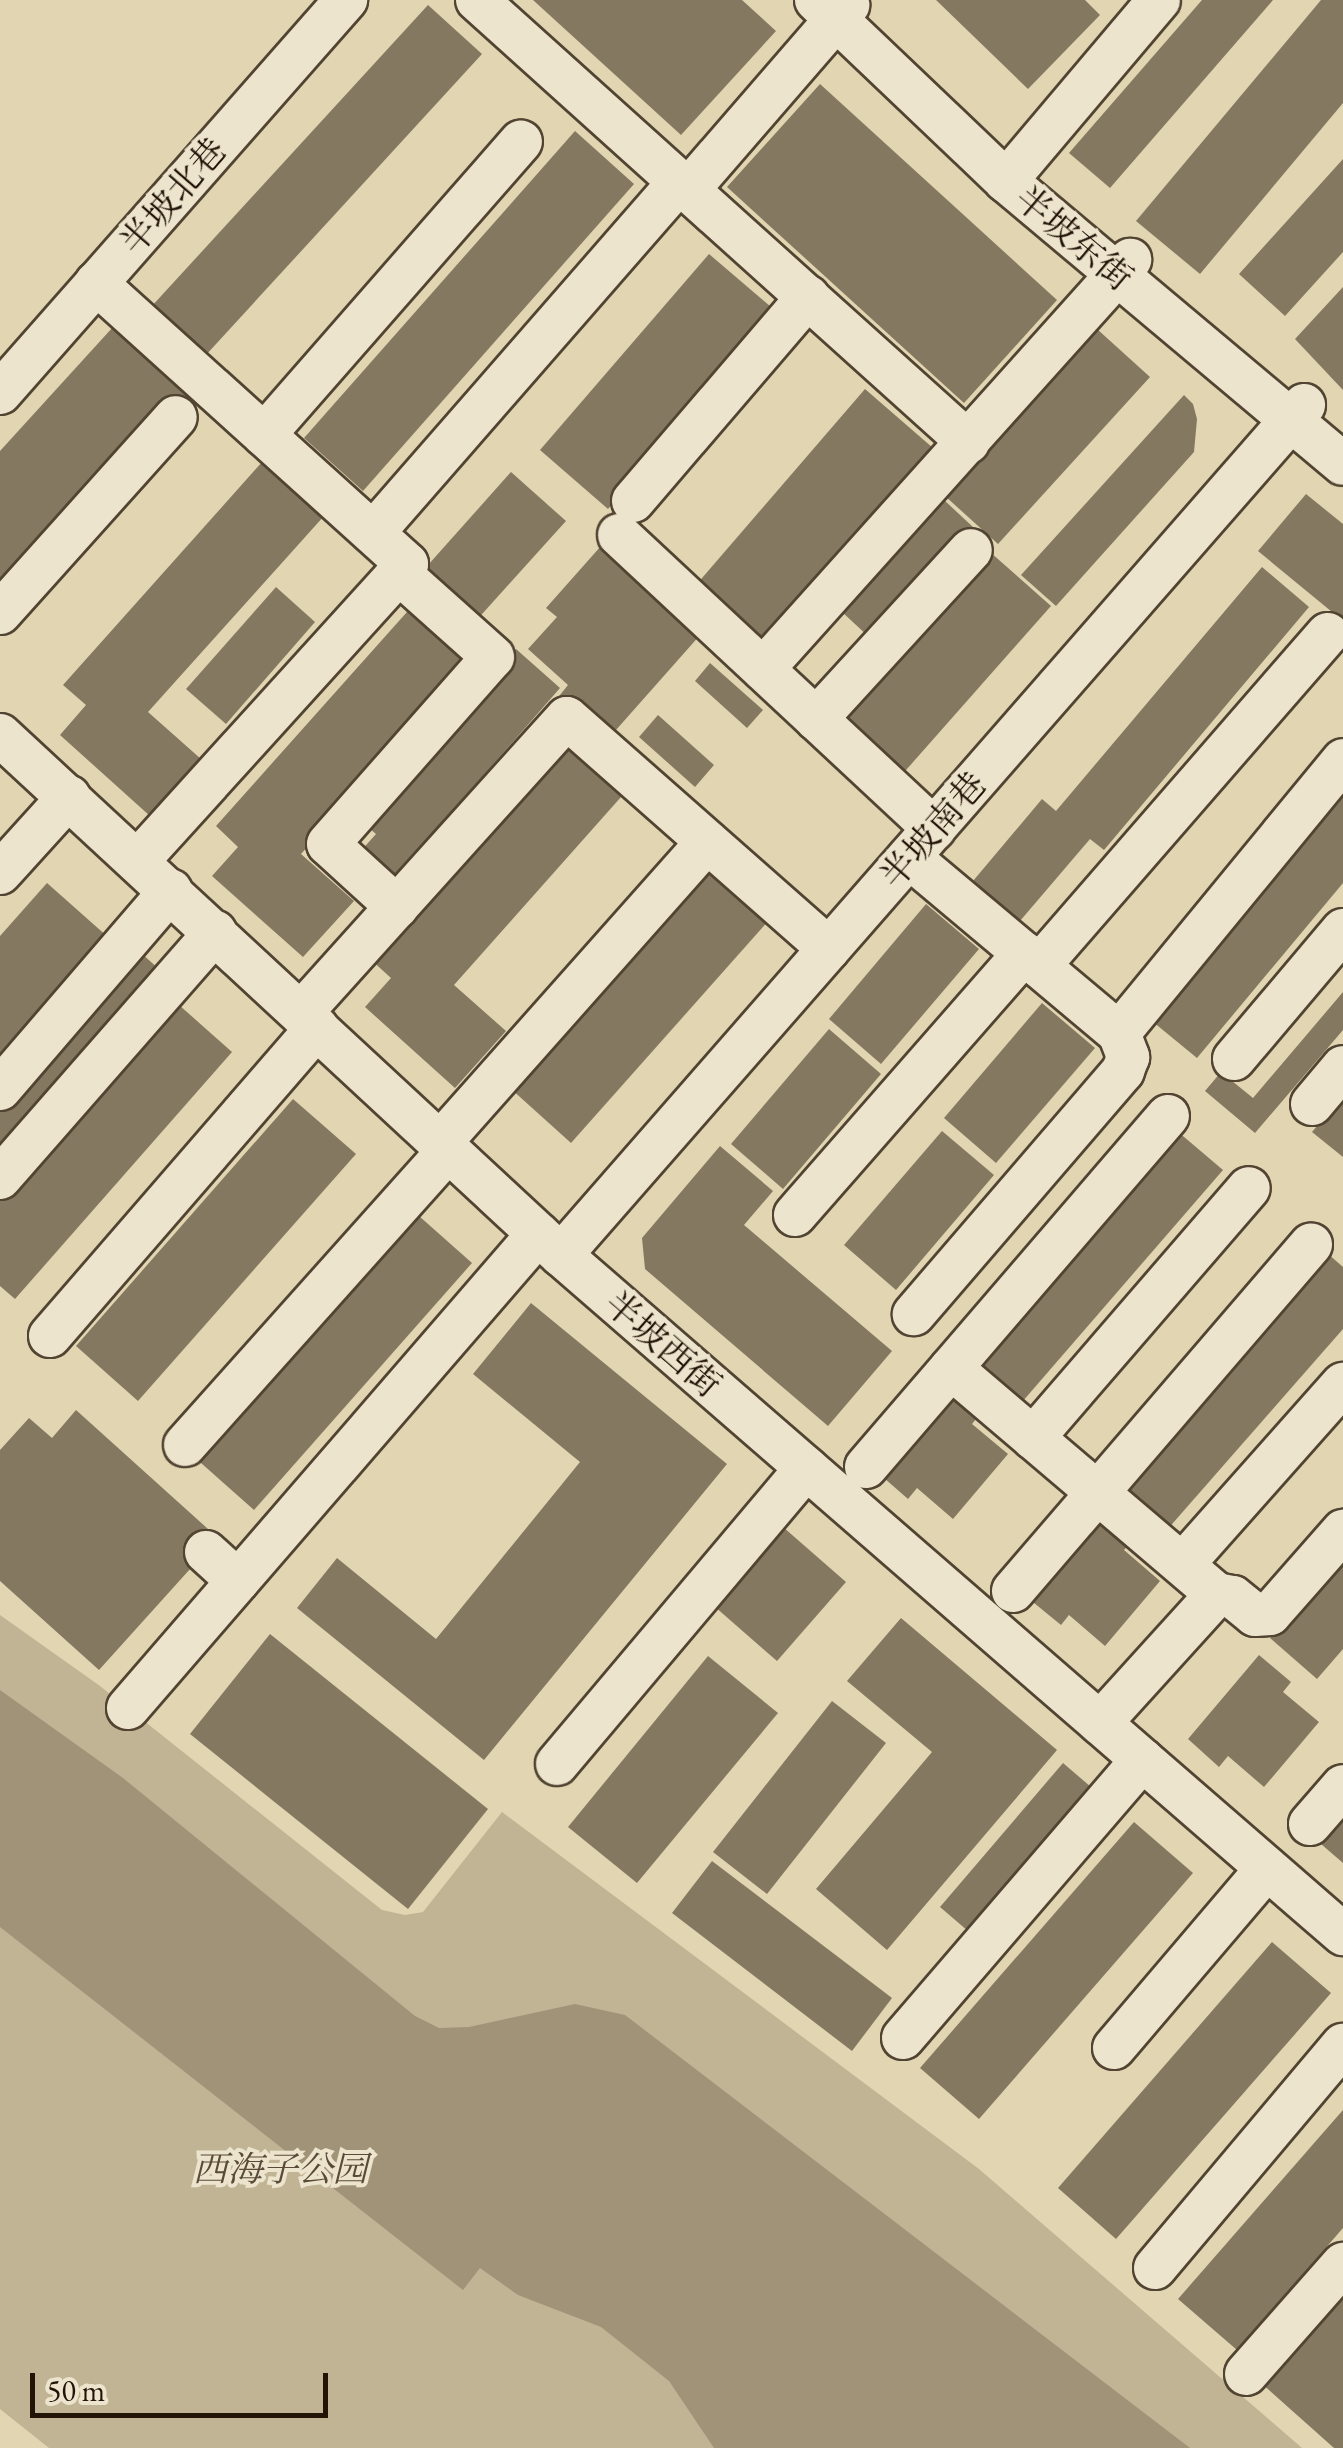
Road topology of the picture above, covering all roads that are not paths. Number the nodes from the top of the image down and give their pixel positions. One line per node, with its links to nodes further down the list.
1 (346, 0): 9 (street, 半坡北巷)
2 (477, 0): 7 (street)
3 (1159, 0): 6 (street)
4 (836, 6): 6 (street, 半坡东街); 7 (street)
5 (520, 141): 14 (street)
6 (1012, 174): 8 (street, 半坡东街)
7 (683, 186): 10 (street); 17 (street)
8 (1124, 267): 12 (street, 半坡东街); 15 (street)
9 (96, 283): 11 (street, 半坡北巷); 14 (street)
10 (808, 297): 15 (street); 22 (street)
11 (0, 393)
12 (1297, 413): 16 (street, 半坡东街); 28 (street, 半坡南巷)
13 (176, 417): 20 (street)
14 (264, 435): 17 (street)
15 (968, 442): 22 (street)
16 (1339, 452)
17 (373, 533): 19 (street)
18 (971, 550): 23 (street)
19 (399, 572): 29 (street); 32 (street)
20 (0, 613)
21 (1328, 634): 36 (street)
22 (763, 669): 23 (street)
23 (816, 719): 28 (street)
24 (0, 735): 26 (street, 半坡西街)
25 (1343, 760): 38 (street)
26 (69, 796): 29 (street, 半坡西街); 30 (street)
27 (708, 842): 32 (street); 35 (street); 44 (street)
28 (922, 843): 35 (street, 半坡南巷); 36 (street)
29 (139, 860): 31 (street, 半坡西街)
30 (0, 873)
31 (171, 890): 34 (street, 半坡西街); 41 (street)
32 (397, 907): 37 (street)
33 (1343, 930): 39 (street)
34 (215, 932): 37 (street, 半坡西街); 45 (street)
35 (829, 949): 48 (street, 半坡南巷)
36 (1031, 960): 38 (street); 47 (street)
37 (309, 1021): 44 (street, 半坡西街); 51 (street)
38 (1118, 1033): 50 (street)
39 (1234, 1059)
40 (1343, 1067): 42 (street)
41 (0, 1088)
42 (1312, 1104)
43 (1168, 1116): 52 (street)
44 (443, 1148): 48 (street, 半坡西街); 55 (street)
45 (0, 1178)
46 (1250, 1188): 54 (street)
47 (795, 1215)
48 (550, 1245): 57 (street, 半坡西街); 62 (street, 半坡南巷)
49 (1311, 1245): 58 (street)
50 (914, 1314)
51 (50, 1336)
52 (951, 1368): 54 (street); 56 (street)
53 (1343, 1384): 61 (street)
54 (1033, 1438): 58 (street)
55 (185, 1444)
56 (866, 1467)
57 (806, 1468): 66 (street, 半坡西街); 68 (street)
58 (1098, 1492): 61 (street); 63 (street)
59 (1343, 1531): 64 (street)
60 (206, 1552): 62 (street)
61 (1183, 1564): 64 (street)
62 (238, 1581): 65 (street, 半坡南巷)
63 (1013, 1591)
64 (1217, 1594): 66 (street)
65 (128, 1708)
66 (1100, 1723): 67 (street, 半坡西街)
67 (1142, 1760): 71 (street, 半坡西街); 73 (street)
68 (557, 1764)
69 (1343, 1786): 70 (street)
70 (1310, 1824)
71 (1268, 1868): 72 (street, 半坡西街); 75 (street)
72 (1343, 1934)
73 (903, 2038)
74 (1343, 2045): 77 (street)
75 (1114, 2048)
76 (1343, 2264): 78 (street)
77 (1154, 2268)
78 (1246, 2374)

